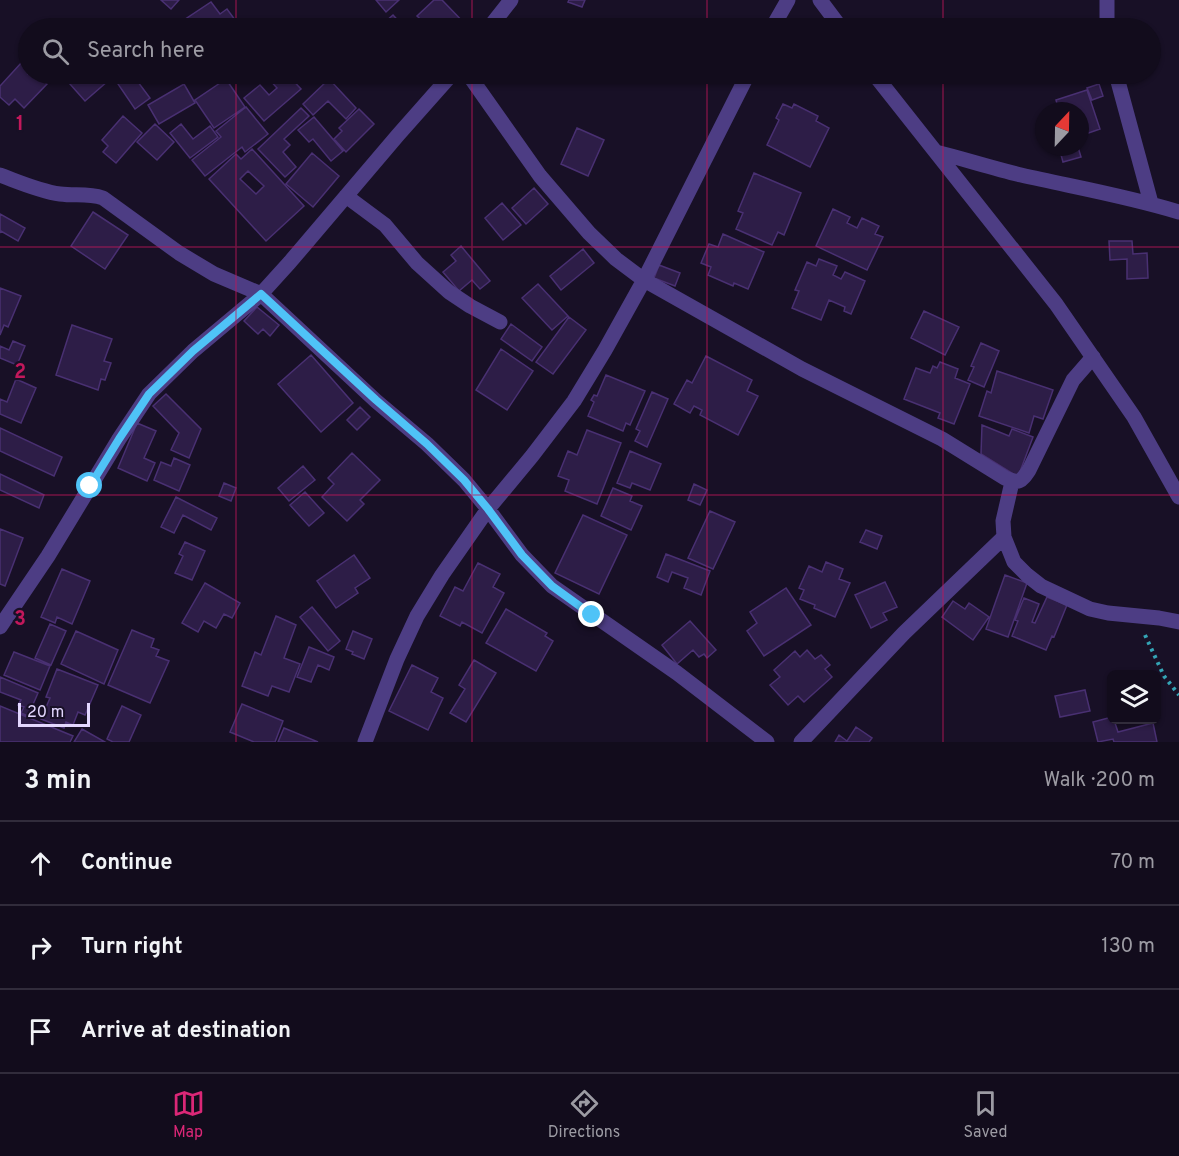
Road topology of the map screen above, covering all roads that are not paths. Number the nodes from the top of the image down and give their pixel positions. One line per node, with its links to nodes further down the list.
1 (511, 0): 5 (street)
2 (788, 0): 6 (street)
3 (820, 0): 7 (street)
4 (1107, 0): 8 (street)
5 (497, 18)
6 (778, 18)
7 (834, 18)
8 (1107, 18)
9 (443, 84): 16 (street)
10 (475, 84): 19 (street)
11 (743, 84): 19 (street)
12 (882, 84): 14 (street)
13 (1119, 84): 17 (street)
14 (936, 152): 17 (street); 22 (street)
15 (0, 175): 20 (street)
16 (346, 196): 20 (street); 21 (street)
17 (1151, 203): 18 (street)
18 (1179, 212)
19 (644, 280): 23 (street); 25 (street)
20 (261, 294): 25 (street); 28 (street)
21 (500, 322)
22 (1093, 357): 23 (street); 24 (street)
23 (1012, 482): 26 (street)
24 (1179, 497)
25 (488, 509): 29 (street); 30 (street)
26 (1004, 537): 27 (street); 31 (street)
27 (1179, 622)
28 (0, 627)
29 (365, 742)
30 (767, 742)
31 (801, 742)

